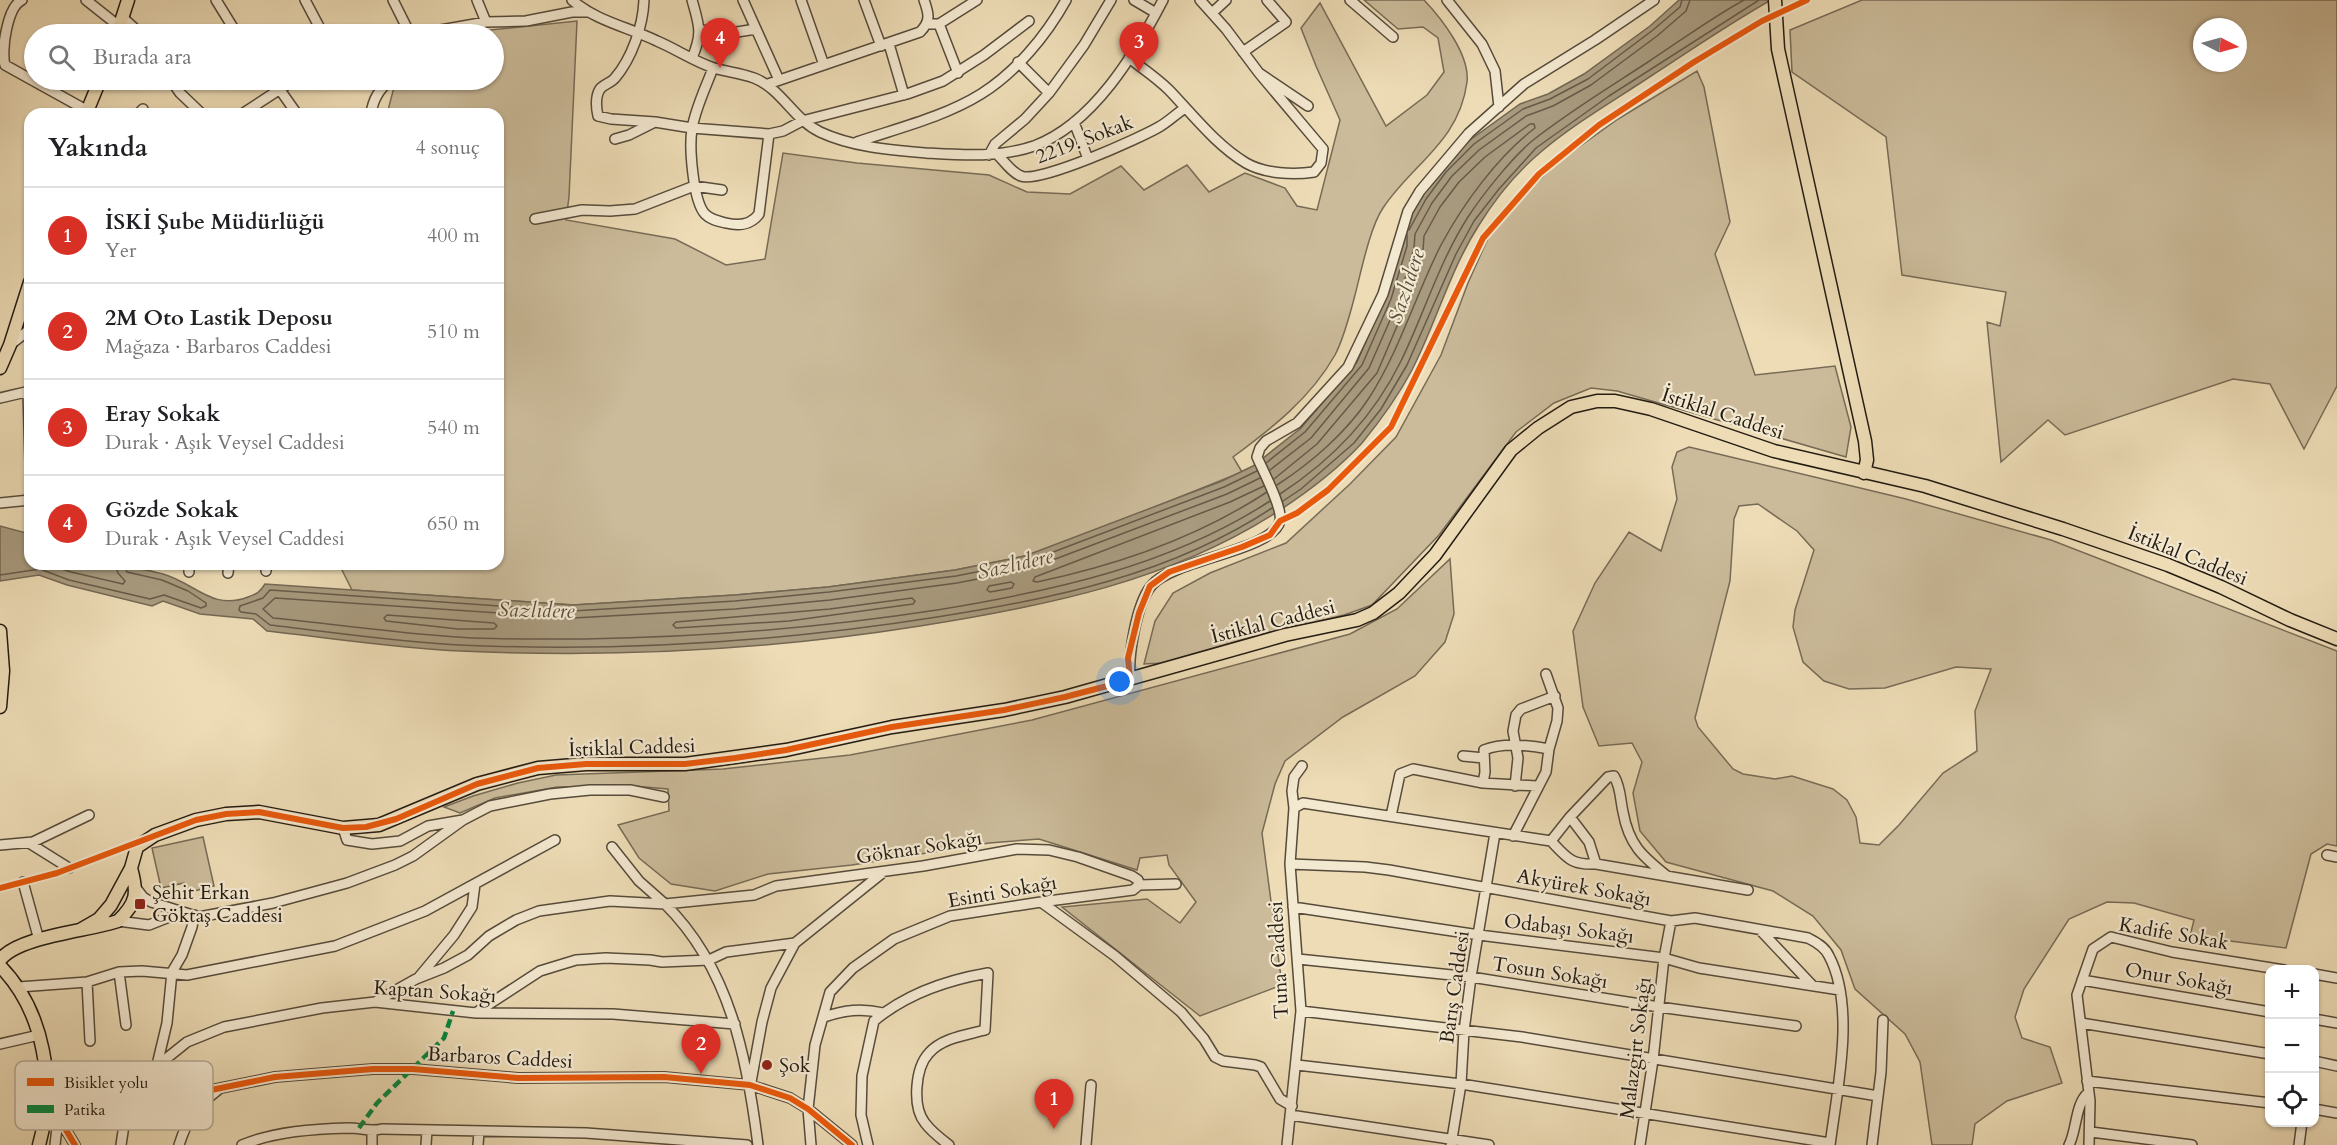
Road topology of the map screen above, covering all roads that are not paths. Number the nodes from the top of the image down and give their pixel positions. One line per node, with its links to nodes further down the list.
1 (22, 0): 55 (street)
2 (86, 0): 34 (street)
3 (128, 0): 35 (main road)
4 (216, 0): 36 (street)
5 (305, 0): 37 (street)
6 (393, 0): 38 (street)
7 (477, 0): 33 (street)
8 (645, 0): 44 (street)
9 (692, 0): 43 (street)
10 (801, 0): 51 (street)
11 (864, 0): 46 (street)
12 (924, 0): 40 (street)
13 (956, 0): 28 (street)
14 (977, 0): 28 (street)
15 (1066, 0): 50 (street)
16 (1111, 0): 64 (street)
17 (1134, 0): 30 (street)
18 (1163, 0): 30 (street)
19 (1200, 0): 31 (street)
20 (1226, 0): 31 (street)
21 (1267, 0): 47 (street)
22 (1350, 0): 45 (street)
23 (1448, 0): 67 (street)
24 (1654, 0): 67 (street)
25 (1775, 0): 93 (main road)
26 (576, 1): 29 (street)
27 (746, 1): 42 (street)
28 (961, 9): 41 (street)
29 (586, 12): 33 (street); 44 (street)
30 (1156, 13): 49 (street)
31 (1212, 13): 47 (street)
32 (1029, 21): 53 (street)
33 (486, 22): 39 (street)
34 (117, 24)
35 (121, 24)
36 (231, 24)
37 (318, 24)
38 (405, 24)
39 (475, 24)
40 (927, 24): 41 (street); 46 (street)
41 (939, 24): 53 (street)
42 (756, 29): 43 (street); 56 (street)
43 (700, 30): 48 (street)
44 (639, 34): 48 (street); 76 (street)
45 (1393, 37)
46 (885, 45): 51 (street); 65 (street)
47 (1243, 52): 54 (street)
48 (692, 58): 52 (street)
49 (1129, 58): 74 (street); 77 (street)
50 (1018, 62): 64 (street); 81 (street)
51 (824, 65): 56 (street)
52 (713, 68): 57 (street); 78 (street)
53 (958, 73): 65 (street)
54 (1259, 73): 66 (street); 74 (street)
55 (24, 76)
56 (779, 80): 57 (street)
57 (768, 84): 75 (street)
58 (48, 90): 68 (street)
59 (96, 90): 69 (main road)
60 (178, 90): 70 (street)
61 (278, 90): 71 (street)
62 (282, 90): 72 (street)
63 (379, 90): 73 (street)
64 (1049, 93): 82 (street)
65 (904, 95): 75 (street)
66 (1308, 106)
67 (1499, 106): 100 (street)
68 (80, 108)
69 (89, 108)
70 (196, 108)
71 (251, 108)
72 (293, 108)
73 (372, 108)
74 (1185, 108): 83 (street, 2219. Sokak)
75 (802, 121): 79 (street); 81 (street)
76 (655, 122): 78 (street); 80 (street)
77 (1074, 122): 82 (street); 83 (street)
78 (692, 128): 79 (street); 84 (street)
79 (769, 134): 84 (street)
80 (615, 139)
81 (855, 143): 82 (street)
82 (993, 155): 83 (street, 2219. Sokak)
83 (1088, 159)
84 (694, 186): 85 (street); 86 (street)
85 (722, 190)
86 (535, 219)
87 (24, 301): 89 (main road)
88 (24, 334): 89 (street)
89 (10, 345): 90 (main road)
90 (0, 368)
91 (24, 393): 92 (street)
92 (0, 398)
93 (1864, 473): 97 (main road, İstiklal Caddesi); 100 (main road, İstiklal Caddesi)
94 (24, 501): 95 (street)
95 (0, 503)
96 (0, 631): 98 (main road)
97 (2337, 639)
98 (1, 670): 102 (main road)
99 (1546, 674): 101 (street)
100 (1130, 680): 117 (main road, İstiklal Caddesi)
101 (1555, 696): 103 (street); 104 (street)
102 (0, 707)
103 (1516, 746): 104 (street); 106 (street); 109 (street)
104 (1549, 749): 110 (street)
105 (1463, 756): 106 (street)
106 (1484, 758): 108 (street)
107 (1302, 766): 112 (street, Tuna Caddesi)
108 (1483, 783): 109 (street); 114 (street)
109 (1515, 786): 110 (street)
110 (1537, 786): 119 (street)
111 (664, 797): 116 (street)
112 (1294, 808): 114 (street); 127 (street, Tuna Caddesi)
113 (89, 815): 122 (street)
114 (1391, 816): 118 (street)
115 (1570, 817): 121 (street); 128 (street); 132 (street)
116 (464, 820): 117 (street); 146 (street)
117 (343, 828): 130 (main road, İstiklal Caddesi)
118 (1495, 833): 119 (street); 139 (street, Barış Caddesi)
119 (1513, 836): 121 (street)
120 (555, 840): 134 (street)
121 (1551, 841): 128 (street)
122 (29, 843): 123 (street); 129 (street)
123 (0, 845)
124 (612, 847): 142 (street)
125 (2327, 855): 126 (street)
126 (2337, 857)
127 (1290, 864): 139 (street, Akyürek Sokağı); 143 (street, Tuna Caddesi)
128 (1596, 864): 132 (street)
129 (69, 868)
130 (131, 868): 136 (main road, İstiklal Caddesi); 138 (main road)
131 (883, 872): 137 (street, Göknar Sokağı); 142 (street, Göknar Sokağı); 153 (street)
132 (1667, 876): 140 (street)
133 (23, 882): 152 (street)
134 (475, 884): 161 (street); 165 (street)
135 (1176, 884): 137 (street, Esinti Sokağı)
136 (122, 885): 138 (main road); 144 (main road, İstiklal Caddesi)
137 (1139, 885): 141 (street, Esinti Sokağı)
138 (136, 888): 145 (street); 147 (main road)
139 (1486, 889): 148 (street, Akyürek Sokağı); 151 (street, Barış Caddesi)
140 (1748, 890)
141 (1041, 902): 177 (street, Esinti Sokağı); 209 (street)
142 (665, 904): 157 (street); 165 (street)
143 (1293, 907): 151 (street, Odabaşı Sokağı); 155 (street, Tuna Caddesi)
144 (108, 909): 147 (main road); 149 (main road, İstiklal Caddesi)
145 (182, 912): 146 (street); 147 (street)
146 (194, 915): 161 (street)
147 (118, 921): 149 (main road, İstiklal Caddesi)
148 (1671, 921): 150 (street, Akyürek Sokağı); 154 (street, Malazgirt Sokağı)
149 (80, 930): 152 (main road, İstiklal Caddesi)
150 (1760, 930): 168 (street); 170 (street, Akyürek Sokağı)
151 (1479, 935): 154 (street, Odabaşı Sokağı); 163 (street, Barış Caddesi)
152 (39, 940): 156 (main road, İstiklal Caddesi)
153 (795, 943): 157 (street); 199 (street)
154 (1664, 958): 168 (street, Odabaşı Sokağı); 172 (street, Malazgirt Sokağı)
155 (1298, 959): 163 (street, Tosun Sokağı); 173 (street, Tuna Caddesi)
156 (0, 960)
157 (709, 960): 175 (street); 182 (street)
158 (0, 966): 169 (main road)
159 (2265, 966): 166 (street, Kadife Sokak)
160 (119, 972): 161 (street); 167 (street); 183 (street)
161 (171, 972): 192 (street)
162 (2319, 975): 164 (street)
163 (1471, 977): 172 (street, Tosun Sokağı); 185 (street, Barış Caddesi)
164 (2337, 978)
165 (416, 980): 171 (street)
166 (2082, 980): 174 (street, Onur Sokağı); 180 (street, Kadife Sokak)
167 (87, 982): 169 (street); 187 (street)
168 (1812, 986): 170 (street, Odabaşı Sokağı)
169 (19, 987): 186 (main road)
170 (1840, 990): 203 (street, Akyürek Sokağı)
171 (375, 1002): 175 (street, Kaptan Sokağı); 193 (street, Kaptan Sokağı)
172 (1659, 1007): 184 (street, Tosun Sokağı); 190 (street, Malazgirt Sokağı)
173 (1301, 1011): 185 (street); 195 (street, Tuna Caddesi)
174 (2265, 1011)
175 (476, 1013): 182 (street, Kaptan Sokağı)
176 (883, 1013): 177 (street); 242 (street); 243 (street)
177 (824, 1017): 208 (street, Esinti Sokağı)
178 (1883, 1020): 206 (street)
179 (2319, 1020): 181 (street)
180 (2081, 1023): 189 (street); 197 (street, Kadife Sokak)
181 (2337, 1023)
182 (735, 1024): 199 (street)
183 (126, 1025)
184 (1796, 1026)
185 (1464, 1031): 190 (street); 198 (street, Barış Caddesi)
186 (39, 1035): 188 (street); 191 (main road)
187 (90, 1041)
188 (0, 1044)
189 (2265, 1053)
190 (1653, 1060): 203 (street); 212 (street, Malazgirt Sokağı)
191 (43, 1061)
192 (157, 1061)
193 (165, 1061)
194 (2319, 1063): 196 (street)
195 (1297, 1065): 198 (street); 209 (street, Tuna Caddesi)
196 (2337, 1066)
197 (2087, 1081): 205 (street, Kadife Sokak); 207 (street)
198 (1461, 1084): 212 (street); 225 (street, Barış Caddesi)
199 (750, 1085): 201 (street, Barbaros Caddesi); 208 (street, Barbaros Caddesi); 239 (street)
200 (1091, 1085): 244 (street)
201 (220, 1088): 202 (street, Barbaros Caddesi); 204 (street)
202 (213, 1089)
203 (1837, 1090): 206 (street); 227 (street, Akyürek Sokağı)
204 (213, 1093)
205 (2088, 1093): 222 (street, Kadife Sokak); 249 (street)
206 (1878, 1096): 248 (street)
207 (2265, 1102)
208 (808, 1108): 240 (street, Esinti Sokağı); 241 (street, Barbaros Caddesi)
209 (1291, 1110): 225 (street); 245 (street, Tuna Caddesi)
210 (2319, 1110): 211 (street)
211 (2337, 1113)
212 (1644, 1114): 227 (street); 247 (street, Malazgirt Sokağı)
213 (2301, 1127): 252 (street)
214 (42, 1130): 228 (main road)
215 (57, 1130): 229 (street)
216 (65, 1130): 230 (street)
217 (123, 1130): 231 (street, Kaptan Sokağı)
218 (184, 1130): 232 (street)
219 (427, 1130): 220 (street); 221 (street); 235 (street)
220 (372, 1131): 233 (street); 234 (street)
221 (479, 1132): 223 (street); 236 (street)
222 (2091, 1132): 250 (street, Kadife Sokak); 251 (street)
223 (586, 1133): 224 (street); 237 (street)
224 (646, 1142): 226 (street)
225 (1452, 1142): 246 (street)
226 (699, 1143): 238 (street)
227 (1830, 1144)
228 (39, 1145)
229 (55, 1145)
230 (75, 1145)
231 (121, 1145)
232 (179, 1145)
233 (242, 1145)
234 (372, 1145)
235 (426, 1145)
236 (478, 1145)
237 (586, 1145)
238 (747, 1145)
239 (758, 1145)
240 (811, 1145)
241 (852, 1145)
242 (868, 1145)
243 (949, 1145)
244 (1086, 1145)
245 (1287, 1145)
246 (1489, 1145)
247 (1640, 1145)
248 (1872, 1145)
249 (2069, 1145)
250 (2090, 1145)
251 (2192, 1145)
252 (2299, 1145)

